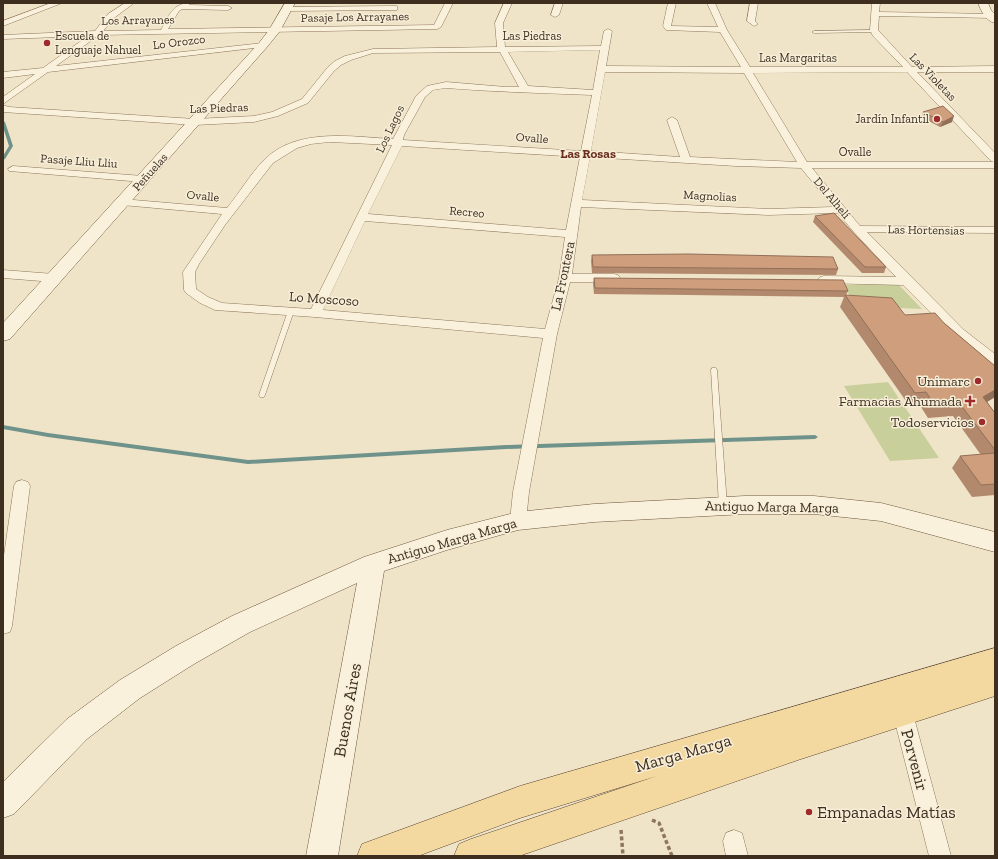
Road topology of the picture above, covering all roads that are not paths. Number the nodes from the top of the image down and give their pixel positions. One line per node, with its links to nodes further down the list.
1 (58, 3): 18 (street)
2 (130, 3): 26 (street)
3 (449, 3): 15 (street, Pasaje Los Arrayanes)
4 (508, 3): 30 (street)
5 (559, 3): 16 (street)
6 (672, 3): 20 (street)
7 (711, 3): 20 (street, Del Alhelí)
8 (754, 3): 19 (street)
9 (876, 3): 14 (street)
10 (983, 3): 17 (street)
11 (184, 5): 13 (street); 24 (street)
12 (288, 6): 15 (street); 21 (street, Peñuelas)
13 (228, 7)
14 (876, 14): 17 (street); 23 (street)
15 (390, 15): 21 (street, Pasaje Los Arrayanes)
16 (555, 15)
17 (994, 17)
18 (3, 24)
19 (754, 24)
20 (723, 30): 33 (street, Del Alhelí)
21 (274, 31): 24 (street, Los Arrayanes); 28 (street, Peñuelas)
22 (608, 31): 29 (street, La Frontera)
23 (874, 31): 25 (lane); 34 (street, Las Violetas)
24 (163, 32): 26 (street, Los Arrayanes)
25 (814, 32)
26 (97, 33): 27 (street, Los Arrayanes); 35 (street)
27 (3, 38)
28 (263, 45): 35 (street, Lo Orozco); 42 (street, Peñuelas)
29 (604, 48): 30 (street, Las Piedras); 32 (street, La Frontera)
30 (501, 49): 37 (street); 42 (street, Las Piedras)
31 (995, 68): 34 (street, Las Margaritas)
32 (601, 69): 33 (street, Las Margaritas); 38 (street, La Frontera)
33 (746, 69): 34 (street, Las Margaritas); 47 (street, Del Alhelí)
34 (908, 69): 45 (street, Las Violetas)
35 (46, 70): 36 (street, Lo Orozco); 39 (street)
36 (3, 75)
37 (525, 89): 38 (street, Los Lagos); 43 (street, Los Lagos)
38 (596, 93): 44 (street, La Frontera)
39 (3, 101)
40 (3, 108): 42 (street, Las Piedras)
41 (672, 120): 46 (street)
42 (195, 122): 50 (street, Peñuelas)
43 (397, 142): 44 (street, Ovalle); 54 (street, Ovalle); 55 (street, Los Lagos)
44 (585, 154): 46 (street, Ovalle); 52 (street, La Frontera)
45 (995, 159)
46 (686, 160): 47 (street, Ovalle)
47 (804, 165): 48 (street, Ovalle); 53 (street, Del Alhelí)
48 (995, 165)
49 (13, 170): 50 (street, Pasaje Lliu Lliu)
50 (143, 178): 51 (street, Peñuelas)
51 (122, 202): 54 (street, Ovalle); 60 (street, Peñuelas)
52 (576, 202): 53 (street, Magnolias); 58 (street, La Frontera)
53 (842, 210): 56 (street, Del Alhelí)
54 (229, 211): 65 (street, Lo Moscoso)
55 (361, 217): 58 (street, Recreo); 66 (street, Los Lagos)
56 (857, 229): 57 (street, Las Hortensias); 64 (street, Del Alhelí)
57 (995, 230)
58 (572, 234): 61 (street, La Frontera)
59 (3, 274): 60 (street)
60 (54, 278): 68 (street, Peñuelas)
61 (565, 278): 62 (street); 67 (street, La Frontera)
62 (628, 278)
63 (812, 280): 64 (street)
64 (907, 281): 69 (street, Del Alhelí)
65 (291, 311): 66 (street, Lo Moscoso); 71 (lane)
66 (315, 313): 67 (street, Lo Moscoso)
67 (550, 334): 74 (street, La Frontera)
68 (3, 335)
69 (995, 361)
70 (714, 370): 73 (lane)
71 (262, 395)
72 (22, 486): 77 (street)
73 (723, 506): 74 (street, Antiguo Marga Marga); 75 (street, Antiguo Marga Marga)
74 (518, 521): 76 (street, Antiguo Marga Marga)
75 (995, 542)
76 (373, 564): 81 (street, Antiguo Marga Marga); 82 (street, Buenos Aires)
77 (3, 626)
78 (995, 661): 83 (main road, Marga Marga)
79 (995, 682): 80 (main road, Marga Marga)
80 (902, 710): 84 (main road, Marga Marga); 85 (street, Porvenir)
81 (3, 803)
82 (322, 856)
83 (374, 856)
84 (471, 856)
85 (940, 856)

